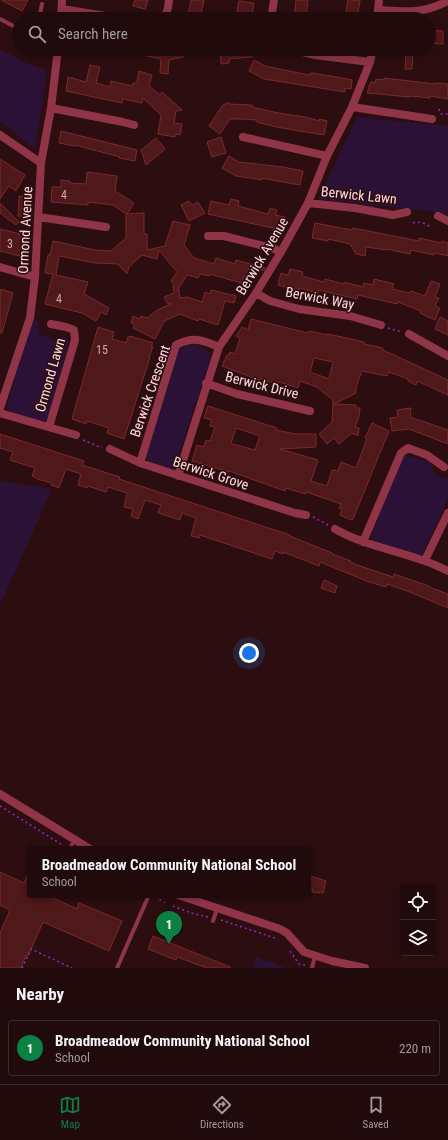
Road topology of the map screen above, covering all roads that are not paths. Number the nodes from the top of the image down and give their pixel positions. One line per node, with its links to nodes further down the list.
1 (62, 0): 7 (street)
2 (169, 0): 12 (street)
3 (274, 0): 13 (street)
4 (379, 0): 8 (street)
5 (448, 1): 8 (street)
6 (42, 4): 9 (lane)
7 (62, 9): 10 (street); 11 (street)
8 (378, 10)
9 (41, 12)
10 (62, 12)
11 (81, 12)
12 (167, 12)
13 (272, 12)
14 (0, 19): 15 (lane)
15 (12, 25)
16 (57, 56): 21 (street, Ormond Avenue)
17 (323, 56): 19 (street)
18 (371, 56): 19 (street, Berwick Avenue)
19 (370, 62): 20 (street, Berwick Avenue)
20 (352, 107): 22 (street); 26 (street, Berwick Avenue)
21 (51, 108): 23 (street); 27 (street, Ormond Avenue)
22 (432, 119)
23 (134, 125)
24 (0, 135): 27 (street)
25 (243, 137): 26 (street)
26 (327, 156): 28 (street, Berwick Avenue)
27 (41, 163): 31 (street, Ormond Avenue)
28 (308, 203): 29 (street, Berwick Lawn); 35 (street, Berwick Avenue)
29 (407, 212)
30 (438, 216): 32 (street)
31 (39, 218): 33 (street); 37 (street, Ormond Avenue)
32 (448, 221)
33 (106, 227)
34 (208, 236): 35 (street)
35 (281, 252): 38 (street, Berwick Avenue)
36 (0, 268): 37 (street)
37 (36, 277): 45 (street, Ormond Avenue)
38 (256, 293): 40 (street, Berwick Way); 42 (street, Berwick Avenue)
39 (50, 324): 48 (street, Ormond Lawn)
40 (381, 325)
41 (409, 334): 43 (street)
42 (219, 347): 44 (street, Berwick Avenue); 51 (street, Berwick Crescent)
43 (448, 356)
44 (206, 383): 46 (street, Berwick Drive); 53 (street, Berwick Avenue)
45 (0, 408)
46 (310, 411)
47 (0, 414): 48 (street)
48 (49, 427): 49 (street)
49 (76, 435)
50 (110, 449): 51 (street, Berwick Grove)
51 (140, 463): 53 (street, Berwick Grove)
52 (444, 468): 57 (street)
53 (178, 476): 55 (street, Berwick Grove)
54 (448, 513): 58 (street)
55 (306, 515)
56 (334, 529): 57 (street)
57 (363, 542): 58 (street)
58 (424, 560): 59 (street)
59 (448, 571)
60 (0, 794): 61 (street)
61 (74, 840): 62 (lane); 63 (street)
62 (71, 846)
63 (85, 846)
64 (149, 898): 69 (lane)
65 (186, 898): 66 (street)
66 (217, 909): 67 (lane); 68 (street)
67 (213, 920)
68 (316, 956): 70 (lane); 71 (street)
69 (117, 968)
70 (312, 968)
71 (365, 968)

